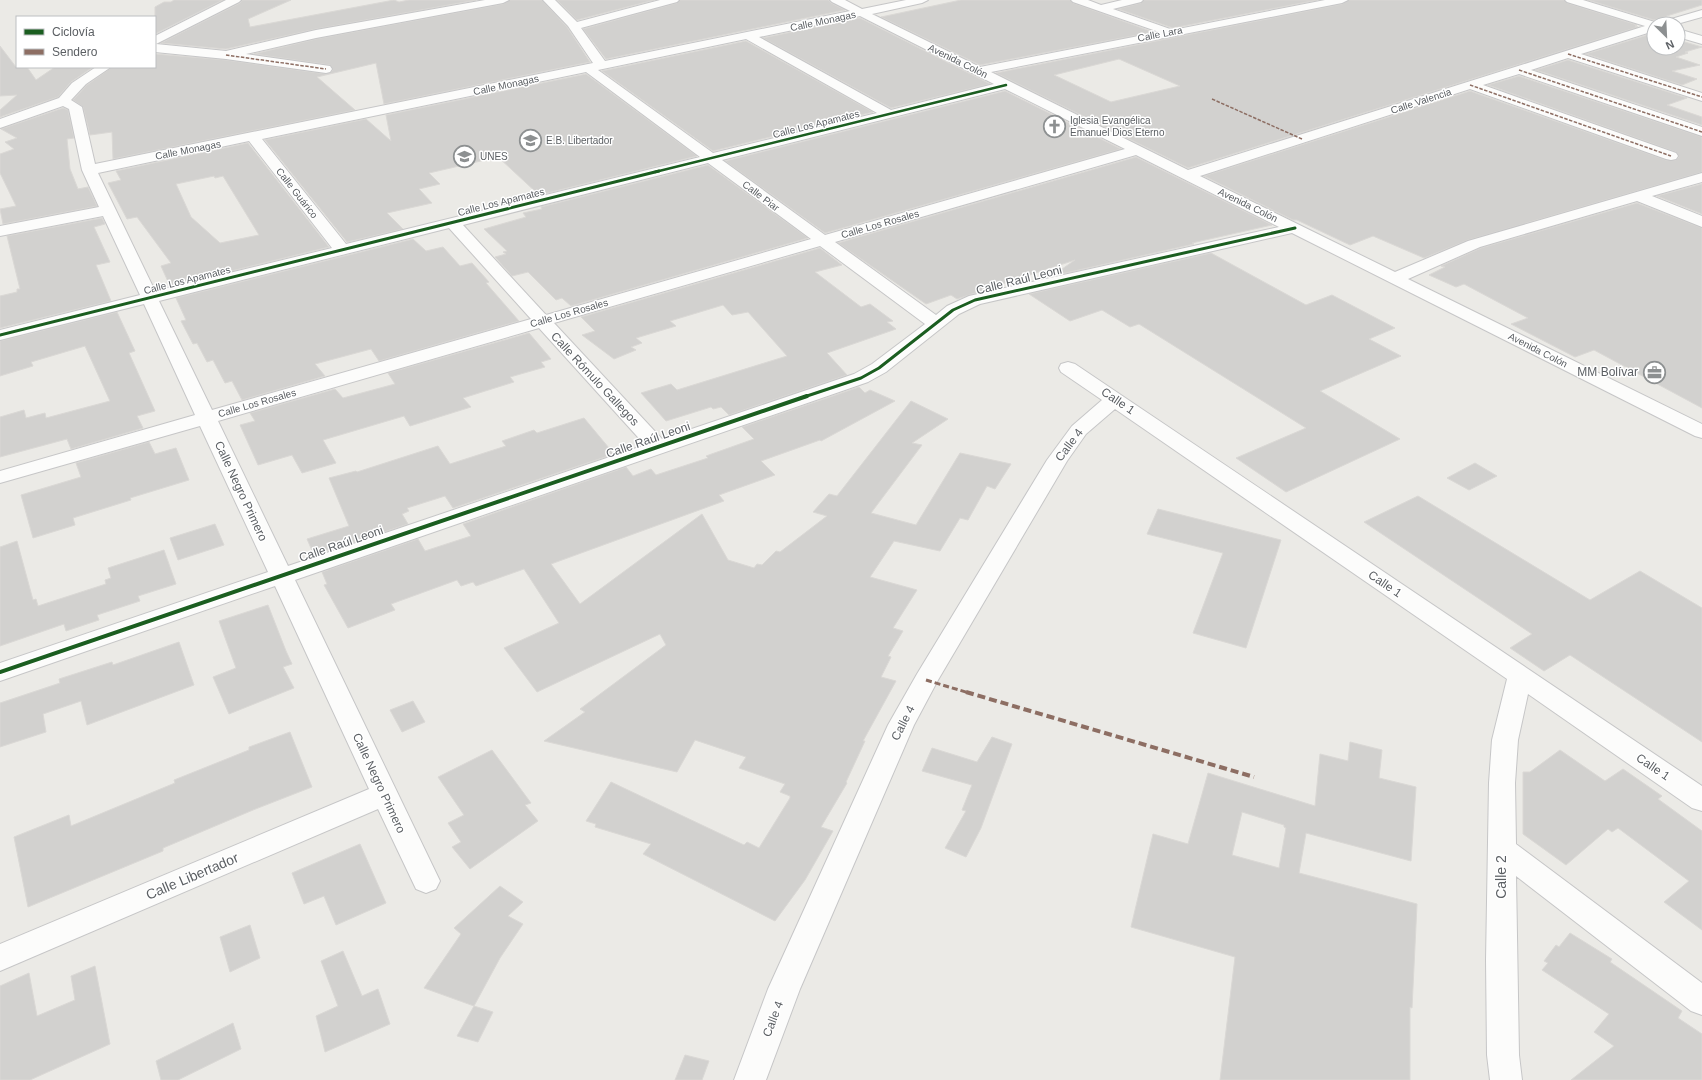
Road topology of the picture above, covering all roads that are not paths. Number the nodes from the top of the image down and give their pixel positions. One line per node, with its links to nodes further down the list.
1 (235, 0): 21 (street)
2 (503, 0): 25 (street)
3 (549, 0): 16 (street, Calle Piar)
4 (673, 0): 16 (street)
5 (836, 0): 12 (street, Avenida Colón)
6 (922, 0): 12 (street, Calle Monagas)
7 (1077, 0): 11 (street)
8 (1137, 0): 11 (street)
9 (1342, 0): 18 (street, Calle Lara)
10 (1571, 0): 15 (street)
11 (1100, 8): 18 (street)
12 (862, 13): 20 (street, Calle Monagas); 30 (street, Avenida Colón)
13 (1702, 13): 14 (street)
14 (1686, 18)
15 (1646, 23)
16 (574, 26): 26 (street, Calle Piar)
17 (1646, 29): 24 (street, Calle Valencia)
18 (1170, 32): 30 (street, Calle Lara)
19 (1686, 35): 22 (street)
20 (749, 36): 26 (street, Calle Monagas); 35 (street)
21 (156, 40)
22 (1702, 40)
23 (156, 48): 25 (street)
24 (1568, 54): 29 (street, Calle Valencia); 33 (street)
25 (226, 55): 28 (street)
26 (595, 67): 38 (street, Calle Monagas); 41 (street, Calle Piar)
27 (103, 68): 34 (street)
28 (326, 69)
29 (1519, 70): 32 (street, Calle Valencia); 37 (street)
30 (978, 71): 31 (street, Avenida Colón)
31 (1006, 85): 35 (street, Calle Los Apamates); 39 (street, Avenida Colón)
32 (1470, 85): 40 (street); 43 (street, Calle Valencia)
33 (1702, 97)
34 (64, 101): 36 (street); 42 (street, Calle Negro Primero)
35 (889, 114): 41 (street, Calle Los Apamates)
36 (0, 124)
37 (1702, 132)
38 (253, 137): 42 (street, Calle Monagas); 52 (street, Calle Guárico)
39 (1138, 150): 43 (street, Avenida Colón); 51 (street, Calle Los Rosales)
40 (1671, 156)
41 (710, 158): 47 (street, Calle Los Apamates); 51 (street, Calle Piar)
42 (89, 170): 46 (street, Calle Negro Primero)
43 (1188, 175): 49 (street, Avenida Colón)
44 (1702, 177): 45 (street)
45 (1638, 196): 48 (street); 53 (street)
46 (108, 210): 50 (street); 54 (street, Calle Negro Primero)
47 (452, 222): 52 (street, Calle Los Apamates); 55 (street, Calle Rómulo Gallegos)
48 (1702, 222)
49 (1295, 228): 53 (street, Avenida Colón); 56 (street, Calle Raúl Leoni)
50 (0, 231)
51 (822, 241): 55 (street, Calle Los Rosales); 56 (street, Calle Piar)
52 (342, 250): 54 (street, Calle Los Apamates)
53 (1395, 278): 61 (street, Avenida Colón)
54 (149, 297): 57 (street, Calle Los Apamates); 60 (street, Calle Negro Primero)
55 (542, 321): 60 (street, Calle Los Rosales); 62 (street, Calle Rómulo Gallegos)
56 (935, 323): 62 (street, Calle Raúl Leoni)
57 (0, 335)
58 (1068, 368): 59 (street, Calle 1)
59 (1114, 399): 66 (street, Calle 1); 73 (street, Calle 4)
60 (206, 418): 63 (street, Calle Los Rosales); 64 (street, Calle Negro Primero)
61 (1702, 432)
62 (658, 447): 64 (street, Calle Raúl Leoni)
63 (0, 477)
64 (281, 576): 65 (street, Calle Raúl Leoni); 67 (street, Calle Negro Primero)
65 (0, 672)
66 (1520, 676): 68 (street, Calle 1); 69 (street, Calle 2)
67 (384, 794): 70 (street, Calle Negro Primero); 71 (street, Calle Libertador)
68 (1702, 800)
69 (1501, 849): 72 (street); 74 (street, Calle 2)
70 (426, 881)
71 (0, 958)
72 (1702, 1001)
73 (750, 1080)
74 (1506, 1080)

